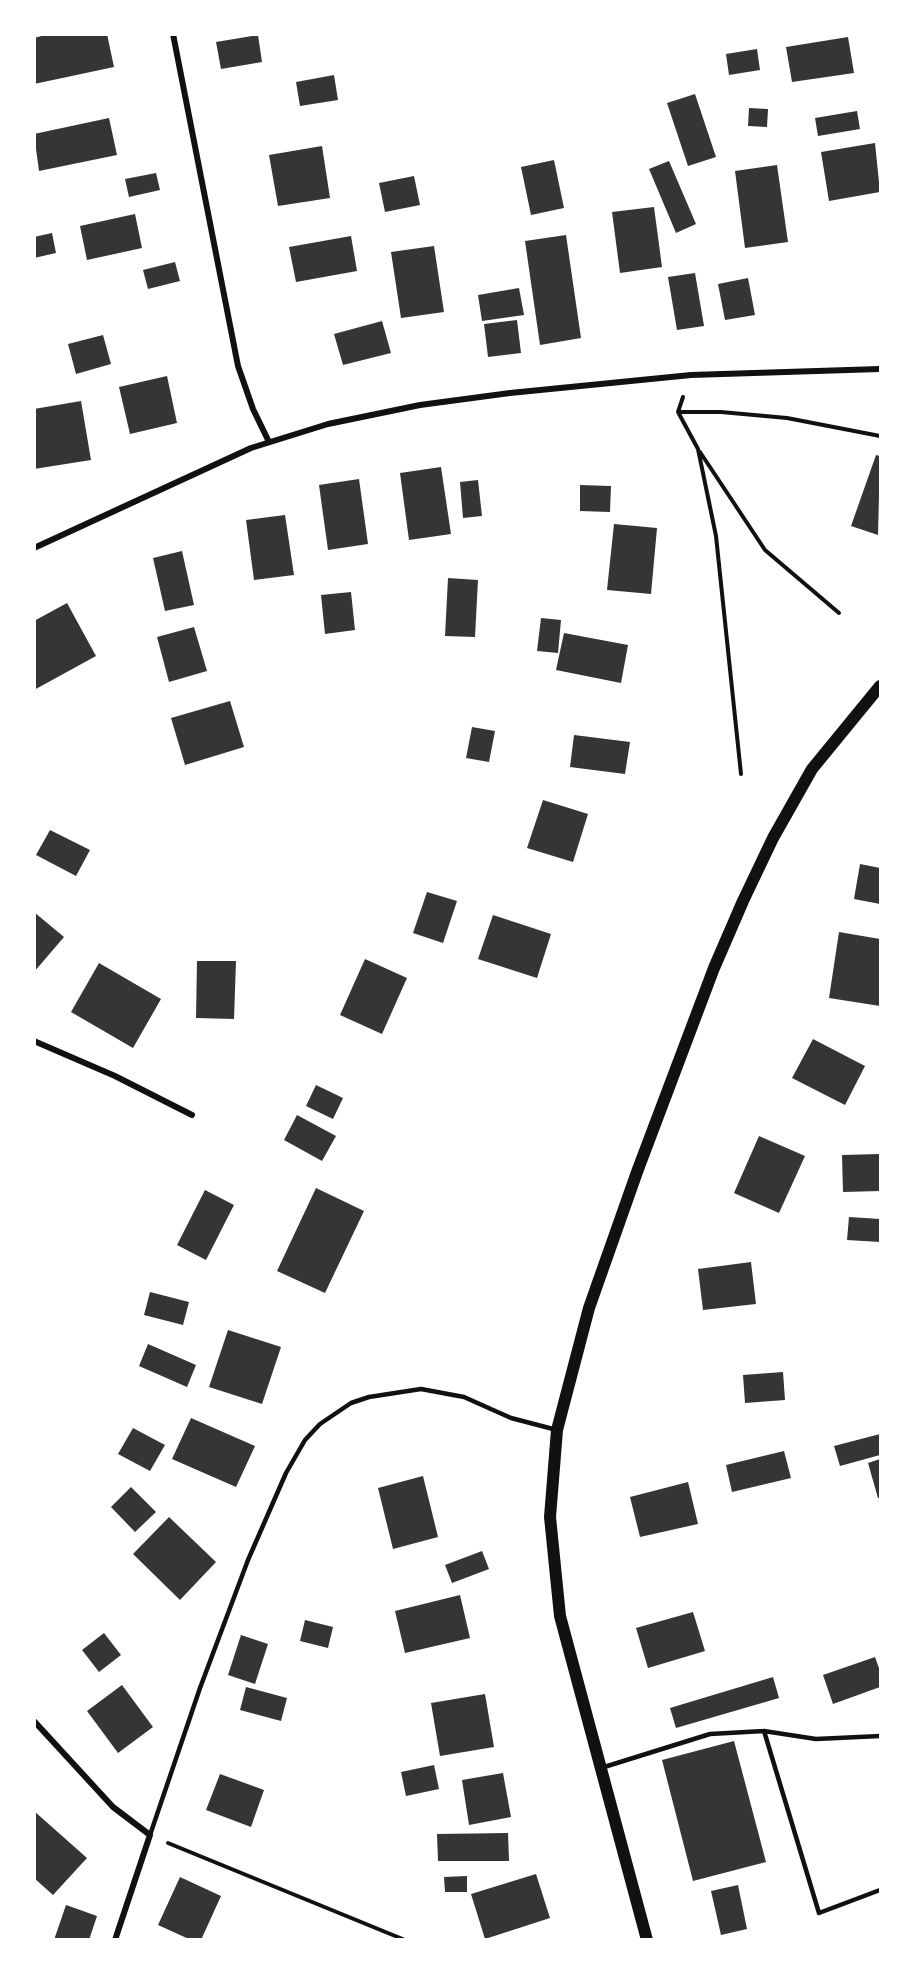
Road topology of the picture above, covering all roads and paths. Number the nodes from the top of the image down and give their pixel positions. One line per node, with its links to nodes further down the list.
1 (173, 34): 6 (street)
2 (880, 369): 3 (street)
3 (691, 375): 4 (path); 6 (street)
4 (678, 412): 5 (path); 7 (path)
5 (880, 436)
6 (270, 442): 8 (street)
7 (698, 449): 9 (path); 11 (path)
8 (34, 548)
9 (839, 613)
10 (880, 686): 14 (main road)
11 (741, 774)
12 (34, 1041): 13 (street)
13 (192, 1115)
14 (557, 1430): 18 (main road); 19 (lane)
15 (34, 1720): 19 (street)
16 (764, 1731): 17 (lane); 18 (lane); 20 (lane)
17 (880, 1736)
18 (599, 1769): 23 (main road)
19 (150, 1835): 21 (street); 22 (path)
20 (880, 1890)
21 (115, 1940)
22 (405, 1940)
23 (647, 1940)

